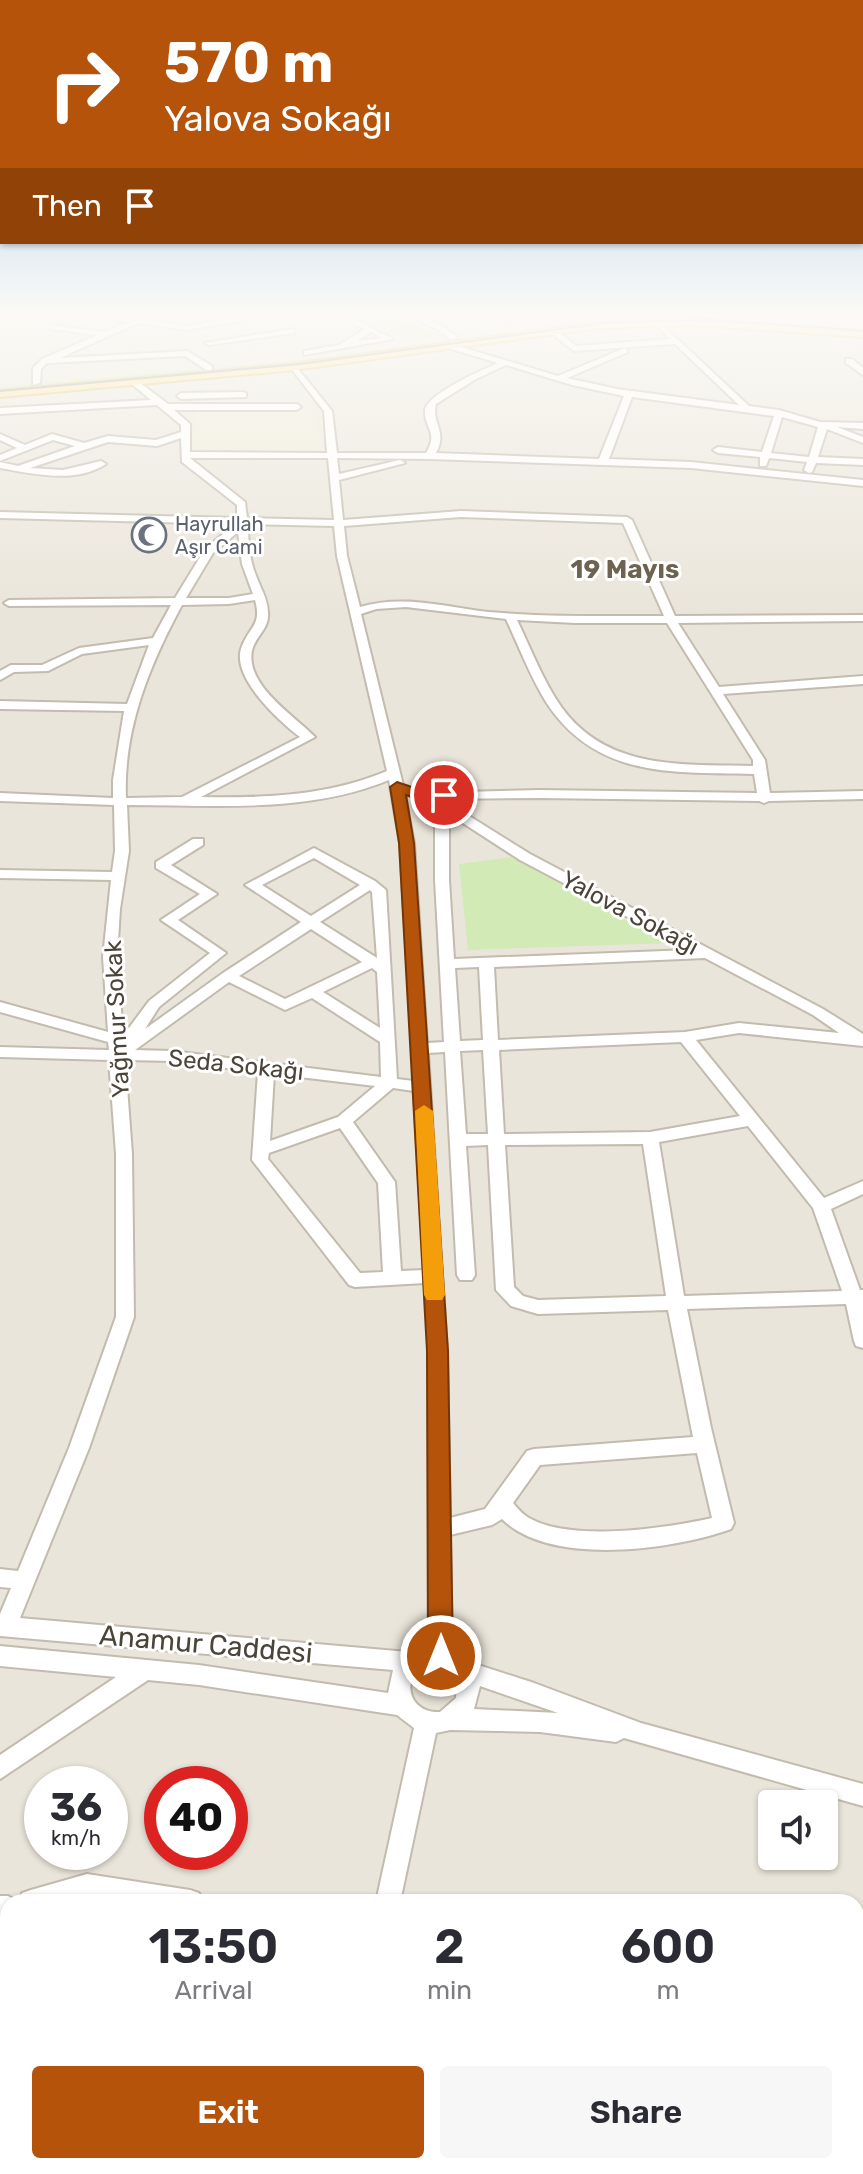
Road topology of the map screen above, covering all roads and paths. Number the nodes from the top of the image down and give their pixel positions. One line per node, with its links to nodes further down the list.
1 (172, 412): 10 (street)
2 (328, 412): 19 (street)
3 (429, 412): 20 (street)
4 (622, 412): 24 (street)
5 (779, 413): 7 (street); 18 (street)
6 (863, 413): 8 (street)
7 (824, 423): 8 (street); 12 (street); 23 (street)
8 (848, 424): 9 (street)
9 (863, 426)
10 (186, 433): 13 (street); 17 (street)
11 (0, 437): 15 (street)
12 (863, 440)
13 (157, 443): 14 (street); 21 (street)
14 (84, 446): 15 (street); 28 (street)
15 (24, 448): 22 (street)
16 (718, 450): 18 (street)
17 (185, 455): 19 (street); 34 (street)
18 (765, 455): 23 (street); 29 (street)
19 (334, 456): 20 (street); 30 (street)
20 (429, 456): 24 (street); 30 (street)
21 (151, 457)
22 (0, 458)
23 (812, 460): 25 (street); 31 (street)
24 (603, 462): 29 (street)
25 (863, 462)
26 (101, 464): 28 (street)
27 (0, 465): 28 (street)
28 (19, 469)
29 (761, 473): 31 (street)
30 (336, 478): 35 (street)
31 (806, 479): 32 (street)
32 (863, 483)
33 (0, 515): 34 (street)
34 (243, 522): 35 (street); 36 (street); 37 (street, Yağmur Sokak)
35 (339, 523): 39 (street); 41 (street)
36 (261, 596): 37 (street); 55 (street)
37 (179, 601): 38 (street); 43 (street, Yağmur Sokak)
38 (9, 603)
39 (355, 612): 40 (street); 50 (street)
40 (510, 616): 41 (street); 49 (street)
41 (670, 618): 42 (street); 46 (street)
42 (863, 618)
43 (156, 641): 44 (street); 48 (street, Yağmur Sokak)
44 (0, 677)
45 (863, 680): 46 (street)
46 (714, 691): 49 (street)
47 (0, 705): 48 (street)
48 (131, 708): 56 (street, Yağmur Sokak)
49 (761, 770): 54 (street)
50 (396, 780): 52 (street, Yalova Sokağı); 55 (street); 76 (street)
51 (863, 795): 54 (street)
52 (425, 796): 54 (street); 57 (street, Yalova Sokağı)
53 (0, 797): 56 (street)
54 (764, 799)
55 (184, 801): 56 (street)
56 (119, 802): 60 (street, Yağmur Sokak)
57 (442, 804): 63 (street, Yalova Sokağı); 65 (street)
58 (198, 842): 74 (street)
59 (0, 874): 60 (street)
60 (118, 876): 74 (street, Yağmur Sokak)
61 (370, 884): 62 (street); 62 (street); 66 (street)
62 (311, 925): 66 (street); 67 (street)
63 (706, 954): 64 (street); 71 (street, Yalova Sokağı)
64 (486, 962): 65 (street); 73 (street)
65 (449, 964): 75 (street)
66 (379, 966): 68 (street); 72 (street)
67 (228, 976): 68 (street); 74 (street)
68 (313, 992): 72 (street)
69 (0, 1007): 74 (street)
70 (685, 1037): 71 (street); 73 (street); 81 (street)
71 (862, 1039)
72 (388, 1040): 79 (street)
73 (491, 1045): 75 (street); 85 (street)
74 (117, 1047): 77 (street, Seda Sokağı); 78 (street, Seda Sokağı); 99 (street, Yağmur Sokak)
75 (453, 1047): 76 (street); 84 (street)
76 (420, 1048): 80 (street)
77 (0, 1052)
78 (266, 1068): 79 (street, Seda Sokağı); 86 (street)
79 (389, 1083): 80 (street, Seda Sokağı); 82 (street)
80 (423, 1087): 90 (street)
81 (749, 1120): 83 (street); 88 (street)
82 (344, 1121): 86 (street); 91 (street)
83 (650, 1138): 85 (street); 93 (street)
84 (459, 1140): 85 (street); 89 (street)
85 (496, 1140): 93 (street)
86 (260, 1150): 91 (street)
87 (863, 1187): 88 (street)
88 (821, 1206): 92 (street)
89 (466, 1275)
90 (434, 1276): 91 (street); 97 (street)
91 (392, 1278)
92 (858, 1297): 93 (street); 94 (street)
93 (674, 1303): 95 (street)
94 (863, 1341)
95 (703, 1444): 96 (street); 96 (street)
96 (500, 1504): 97 (street)
97 (441, 1529): 102 (street)
98 (0, 1578): 99 (street)
99 (26, 1581): 100 (street, Yağmur Sokak)
100 (3, 1626): 103 (street, Anamur Caddesi)
101 (0, 1656): 104 (street, Anamur Caddesi)
102 (441, 1656): 103 (street); 105 (street)
103 (412, 1662): 106 (street)
104 (145, 1670): 106 (street, Anamur Caddesi); 109 (street)
105 (465, 1671): 107 (street); 108 (street)
106 (402, 1705): 107 (street)
107 (438, 1720): 108 (street); 111 (street)
108 (641, 1734): 110 (street)
109 (0, 1768)
110 (863, 1795)
111 (390, 1894)

